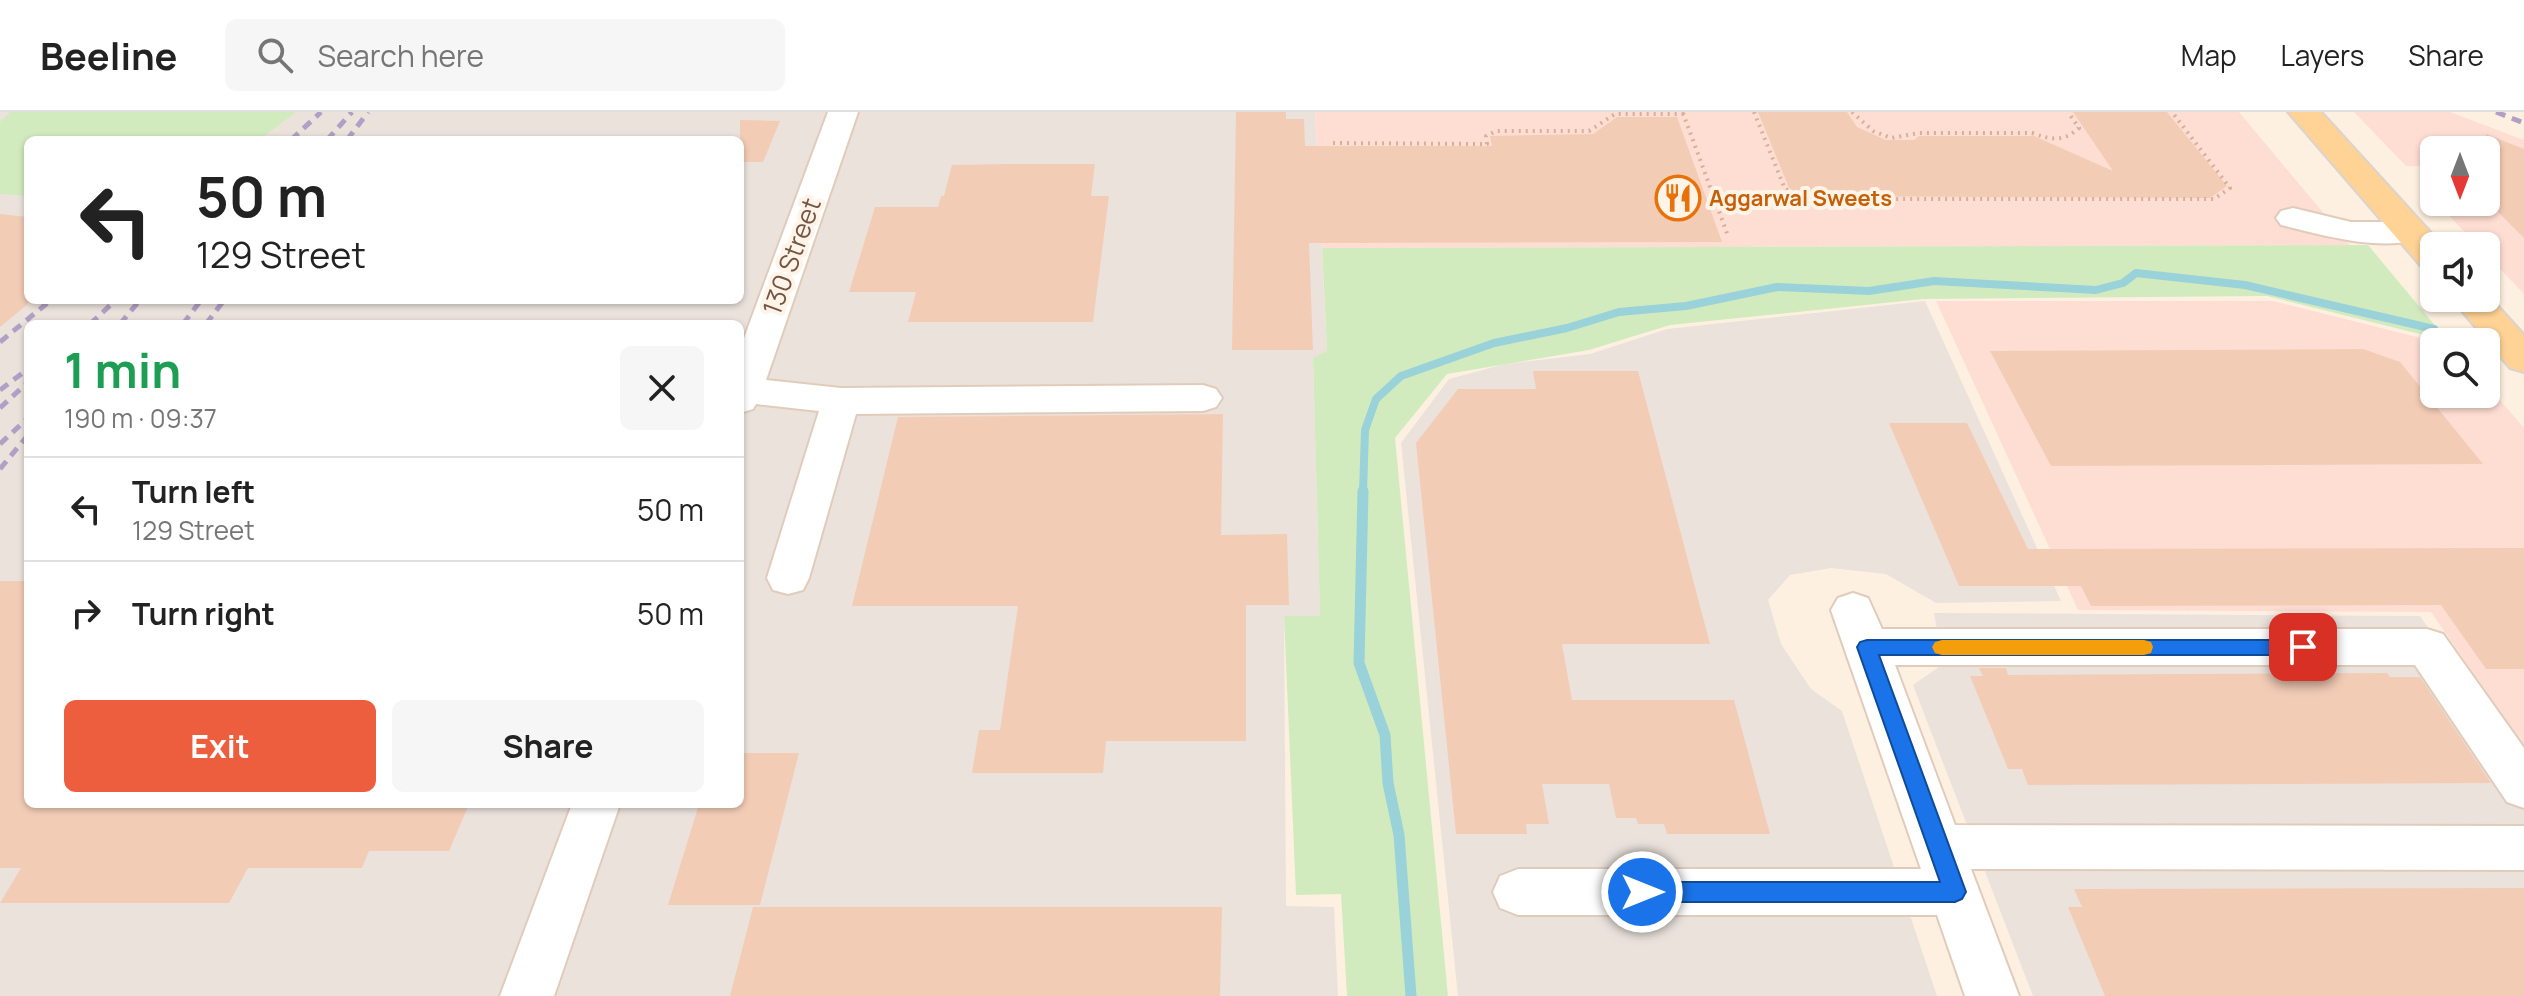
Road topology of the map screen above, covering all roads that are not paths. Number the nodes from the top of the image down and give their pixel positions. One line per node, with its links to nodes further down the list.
1 (843, 112): 8 (street, 130 Street)
2 (2304, 112): 4 (main road)
3 (2293, 218): 4 (street)
4 (2410, 232): 5 (main road)
5 (2420, 243)
6 (2482, 312): 7 (main road)
7 (2524, 359)
8 (744, 389)
9 (744, 395): 11 (street)
10 (1203, 398): 11 (street)
11 (841, 401): 12 (street)
12 (788, 578)
13 (2524, 787): 16 (street)
14 (595, 808): 18 (street)
15 (2524, 848): 16 (street)
16 (1946, 869): 17 (street); 19 (street)
17 (1518, 892)
18 (527, 996)
19 (1992, 996)

